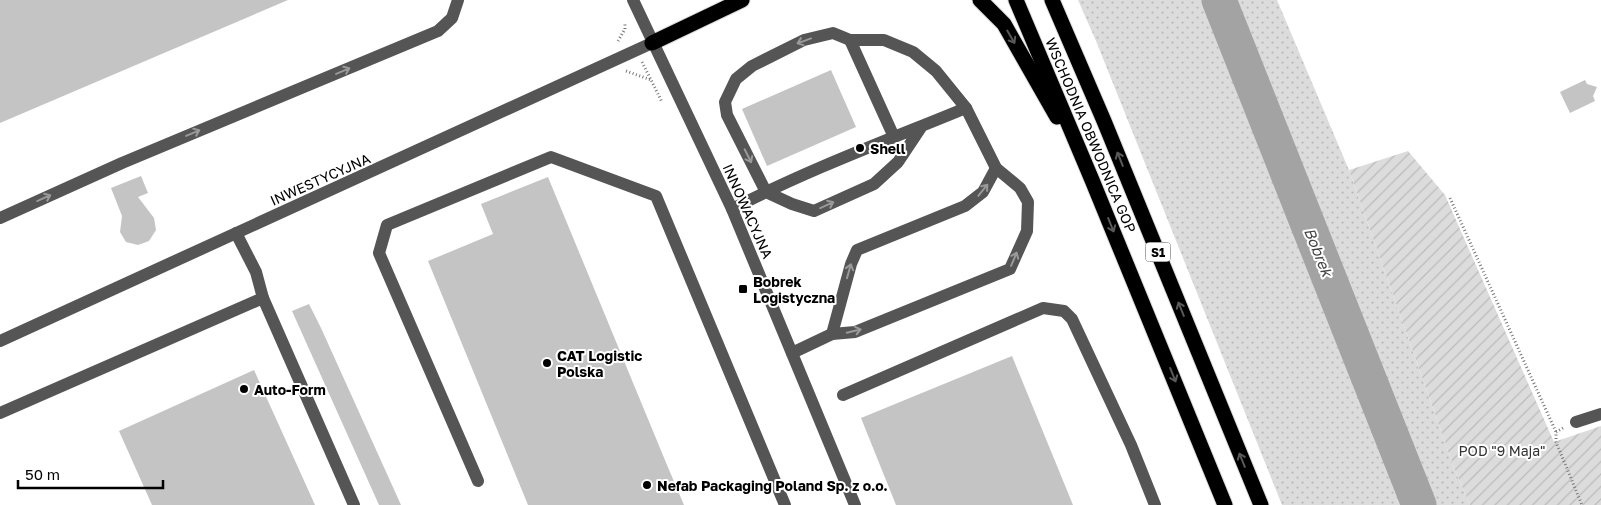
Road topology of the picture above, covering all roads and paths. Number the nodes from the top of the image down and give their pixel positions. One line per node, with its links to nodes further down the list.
1 (458, 0): 20 (street, one-way to 1)
2 (633, 0): 9 (street, INNOWACYJNA)
3 (742, 0): 9 (highway)
4 (980, 0): 16 (highway, one-way to 16)
5 (1016, 0): 16 (highway, WSCHODNIA OBWODNICA GOP / S1)
6 (1052, 0): 37 (highway, WSCHODNIA OBWODNICA GOP / S1, one-way to 6)
7 (626, 15): 10 (path)
8 (850, 40): 12 (street); 14 (street); 17 (street, one-way to 17)
9 (652, 43): 10 (street, INWESTYCYJNA); 19 (street, INNOWACYJNA)
10 (621, 59): 11 (path); 21 (street, INWESTYCYJNA)
11 (651, 80)
12 (966, 108): 13 (street); 15 (street)
13 (922, 126): 14 (street); 17 (street, one-way to 13)
14 (894, 137): 17 (street)
15 (996, 168): 23 (street, one-way to 15); 23 (street, one-way to 15)
16 (1092, 180): 36 (highway, WSCHODNIA OBWODNICA GOP / S1, one-way to 36)
17 (766, 192): 19 (street)
18 (1450, 198): 30 (path)
19 (732, 209): 25 (street, INNOWACYJNA)
20 (0, 218)
21 (236, 233): 22 (street); 24 (street, INWESTYCYJNA)
22 (263, 298): 27 (street); 32 (street)
23 (832, 334): 25 (street)
24 (0, 341)
25 (792, 353): 34 (street, INNOWACYJNA)
26 (843, 395): 35 (street)
27 (0, 413)
28 (1601, 414): 29 (street)
29 (1576, 422): 30 (path)
30 (1556, 432): 38 (path)
31 (478, 481): 33 (street)
32 (354, 505)
33 (784, 505)
34 (855, 505)
35 (1155, 505)
36 (1225, 505)
37 (1260, 505)
38 (1582, 505)

